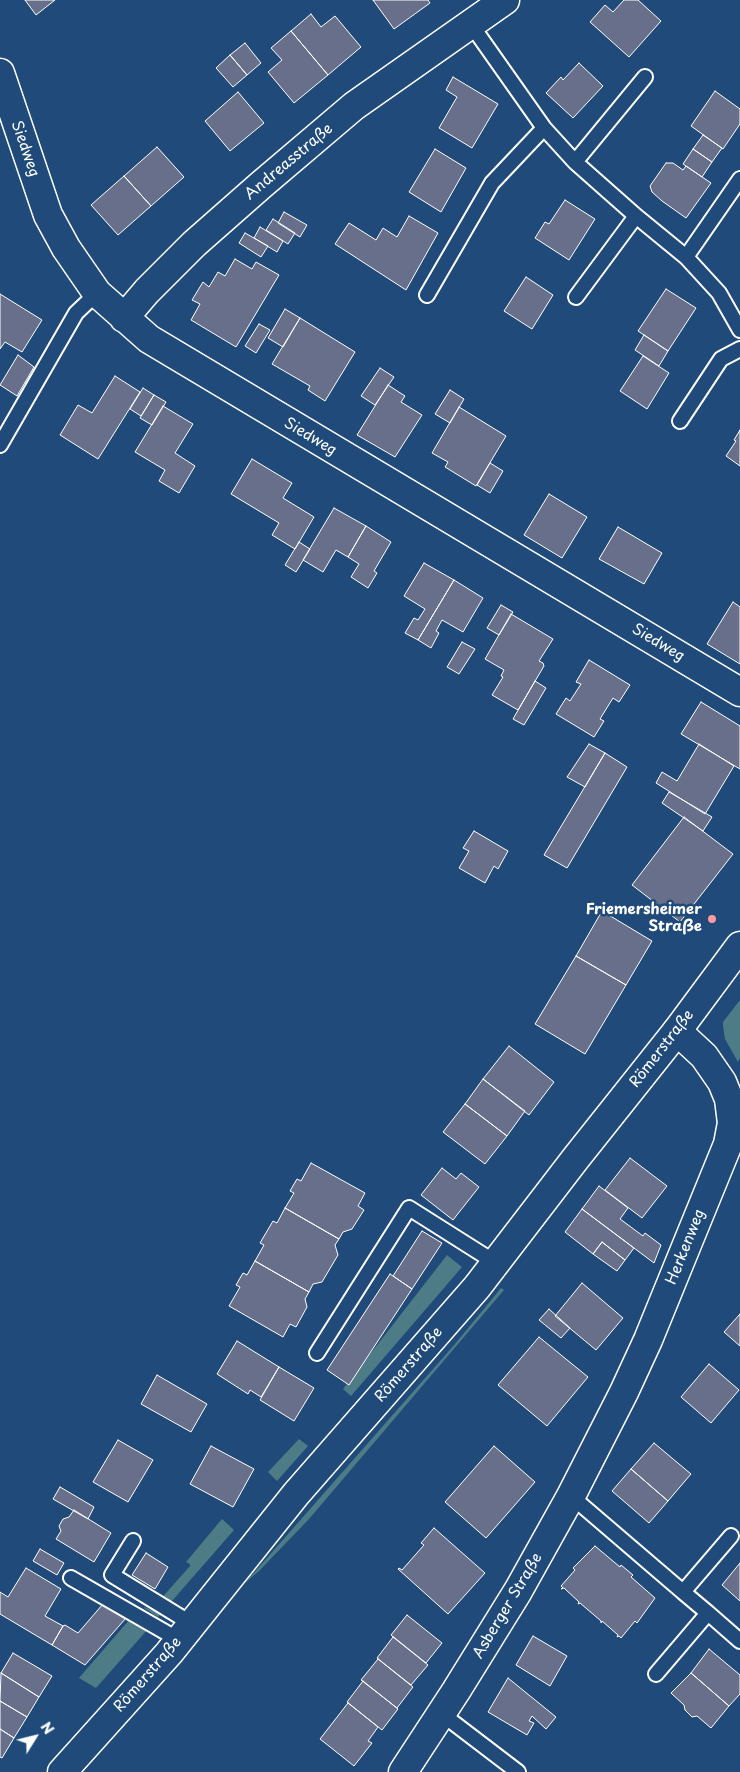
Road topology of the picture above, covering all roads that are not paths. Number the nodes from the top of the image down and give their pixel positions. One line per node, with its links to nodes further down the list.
1 (505, 0): 2 (street, Andreasstraße)
2 (470, 23): 5 (lane); 13 (street, Andreasstraße)
3 (0, 73): 10 (street, Siedweg)
4 (645, 78): 6 (lane)
5 (544, 128): 6 (lane); 11 (lane)
6 (575, 162): 8 (lane)
7 (740, 178): 9 (lane)
8 (636, 216): 9 (lane); 12 (lane)
9 (686, 258): 14 (lane)
10 (97, 293): 13 (street, Siedweg); 17 (lane)
11 (426, 295)
12 (576, 297)
13 (124, 318): 18 (street, Siedweg)
14 (740, 330)
15 (740, 349): 16 (lane)
16 (680, 421)
17 (0, 445)
18 (740, 692)
19 (740, 946): 20 (street, Römerstraße)
20 (677, 1031): 21 (street, Herkenweg); 22 (street, Römerstraße)
21 (735, 1104): 24 (street, Herkenweg)
22 (496, 1263): 23 (lane); 31 (street, Römerstraße)
23 (317, 1353)
24 (624, 1392): 25 (street, Asberger Straße)
25 (571, 1496): 29 (lane); 34 (street, Asberger Straße)
26 (730, 1536): 29 (lane)
27 (133, 1541): 31 (lane)
28 (71, 1578): 31 (lane)
29 (683, 1592): 30 (lane)
30 (708, 1613): 32 (lane); 33 (lane)
31 (185, 1632): 35 (street, Römerstraße)
32 (740, 1641)
33 (656, 1674)
34 (442, 1714): 36 (street, Asberger Straße); 37 (lane)
35 (62, 1772)
36 (403, 1772)
37 (518, 1772)

